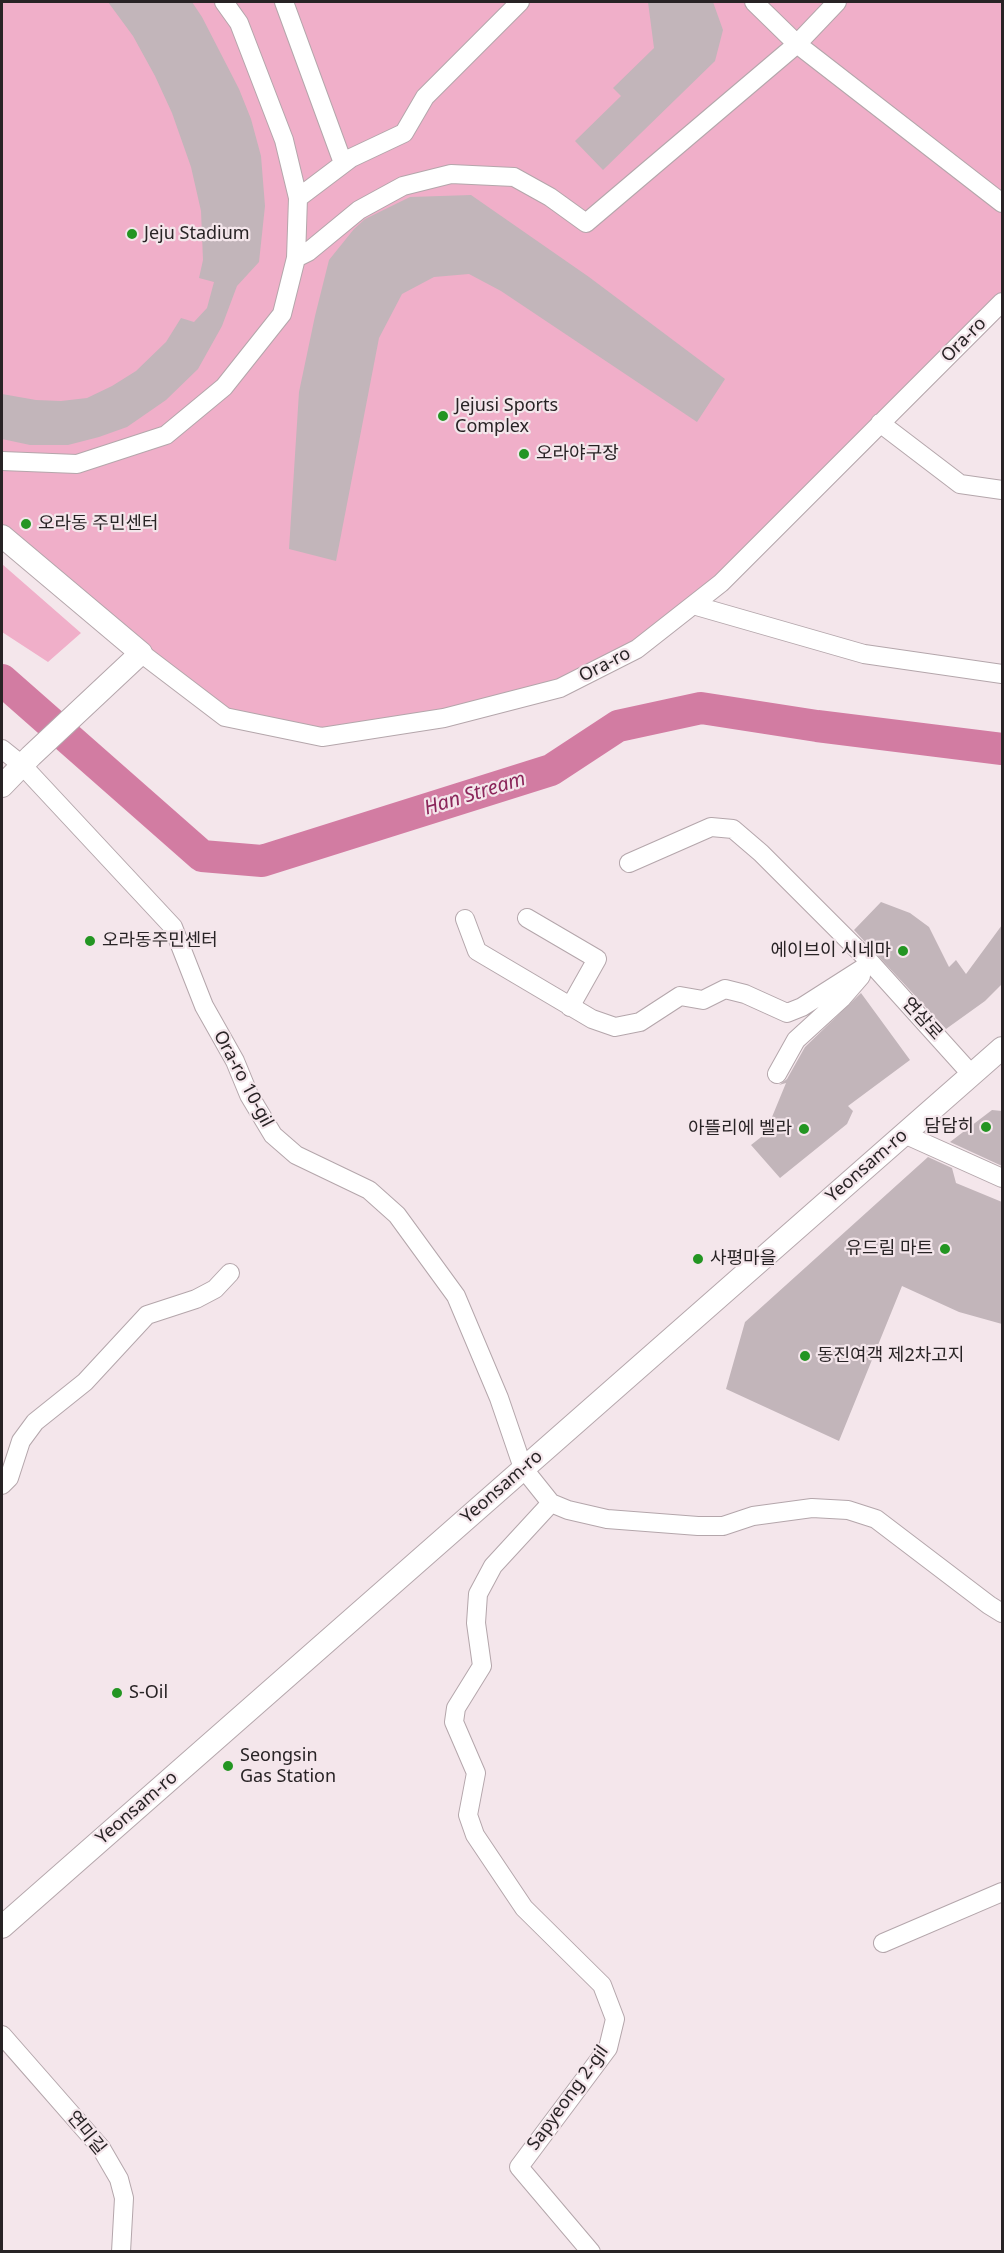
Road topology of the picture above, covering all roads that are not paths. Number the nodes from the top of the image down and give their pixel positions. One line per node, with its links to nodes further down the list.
1 (224, 2): 8 (street)
2 (284, 2): 7 (street)
3 (520, 2): 7 (street)
4 (754, 2): 6 (street)
5 (837, 2): 6 (street)
6 (797, 44): 9 (street); 10 (street)
7 (343, 163): 8 (street)
8 (298, 198): 10 (street)
9 (1002, 203)
10 (296, 258): 13 (street)
11 (1002, 302): 12 (street, Ora-ro)
12 (880, 423): 14 (street); 16 (street, Ora-ro)
13 (2, 460)
14 (1002, 490)
15 (2, 536): 17 (main road)
16 (693, 605): 17 (street, Ora-ro); 18 (street)
17 (141, 653): 20 (main road)
18 (1002, 674)
19 (2, 749): 20 (street, Ora-ro 10-gil)
20 (26, 761): 21 (main road); 33 (street, Ora-ro 10-gil)
21 (2, 786)
22 (629, 864): 25 (street, 연삼로)
23 (527, 918): 26 (street)
24 (465, 919): 26 (street)
25 (871, 963): 26 (street); 28 (street); 29 (street, 연삼로)
26 (570, 1007)
27 (1002, 1048): 29 (main road, Yeonsam-ro)
28 (777, 1074)
29 (972, 1075): 30 (main road, Yeonsam-ro)
30 (904, 1134): 31 (street); 33 (main road, Yeonsam-ro)
31 (1002, 1178)
32 (230, 1274): 34 (street)
33 (523, 1468): 35 (street); 38 (main road, Yeonsam-ro)
34 (2, 1485)
35 (552, 1503): 36 (street); 42 (street, Sapyeong 2-gil)
36 (1002, 1612)
37 (1002, 1892): 39 (street)
38 (2, 1927)
39 (883, 1943)
40 (2, 2035): 41 (street, 연미길)
41 (121, 2252)
42 (591, 2252)

